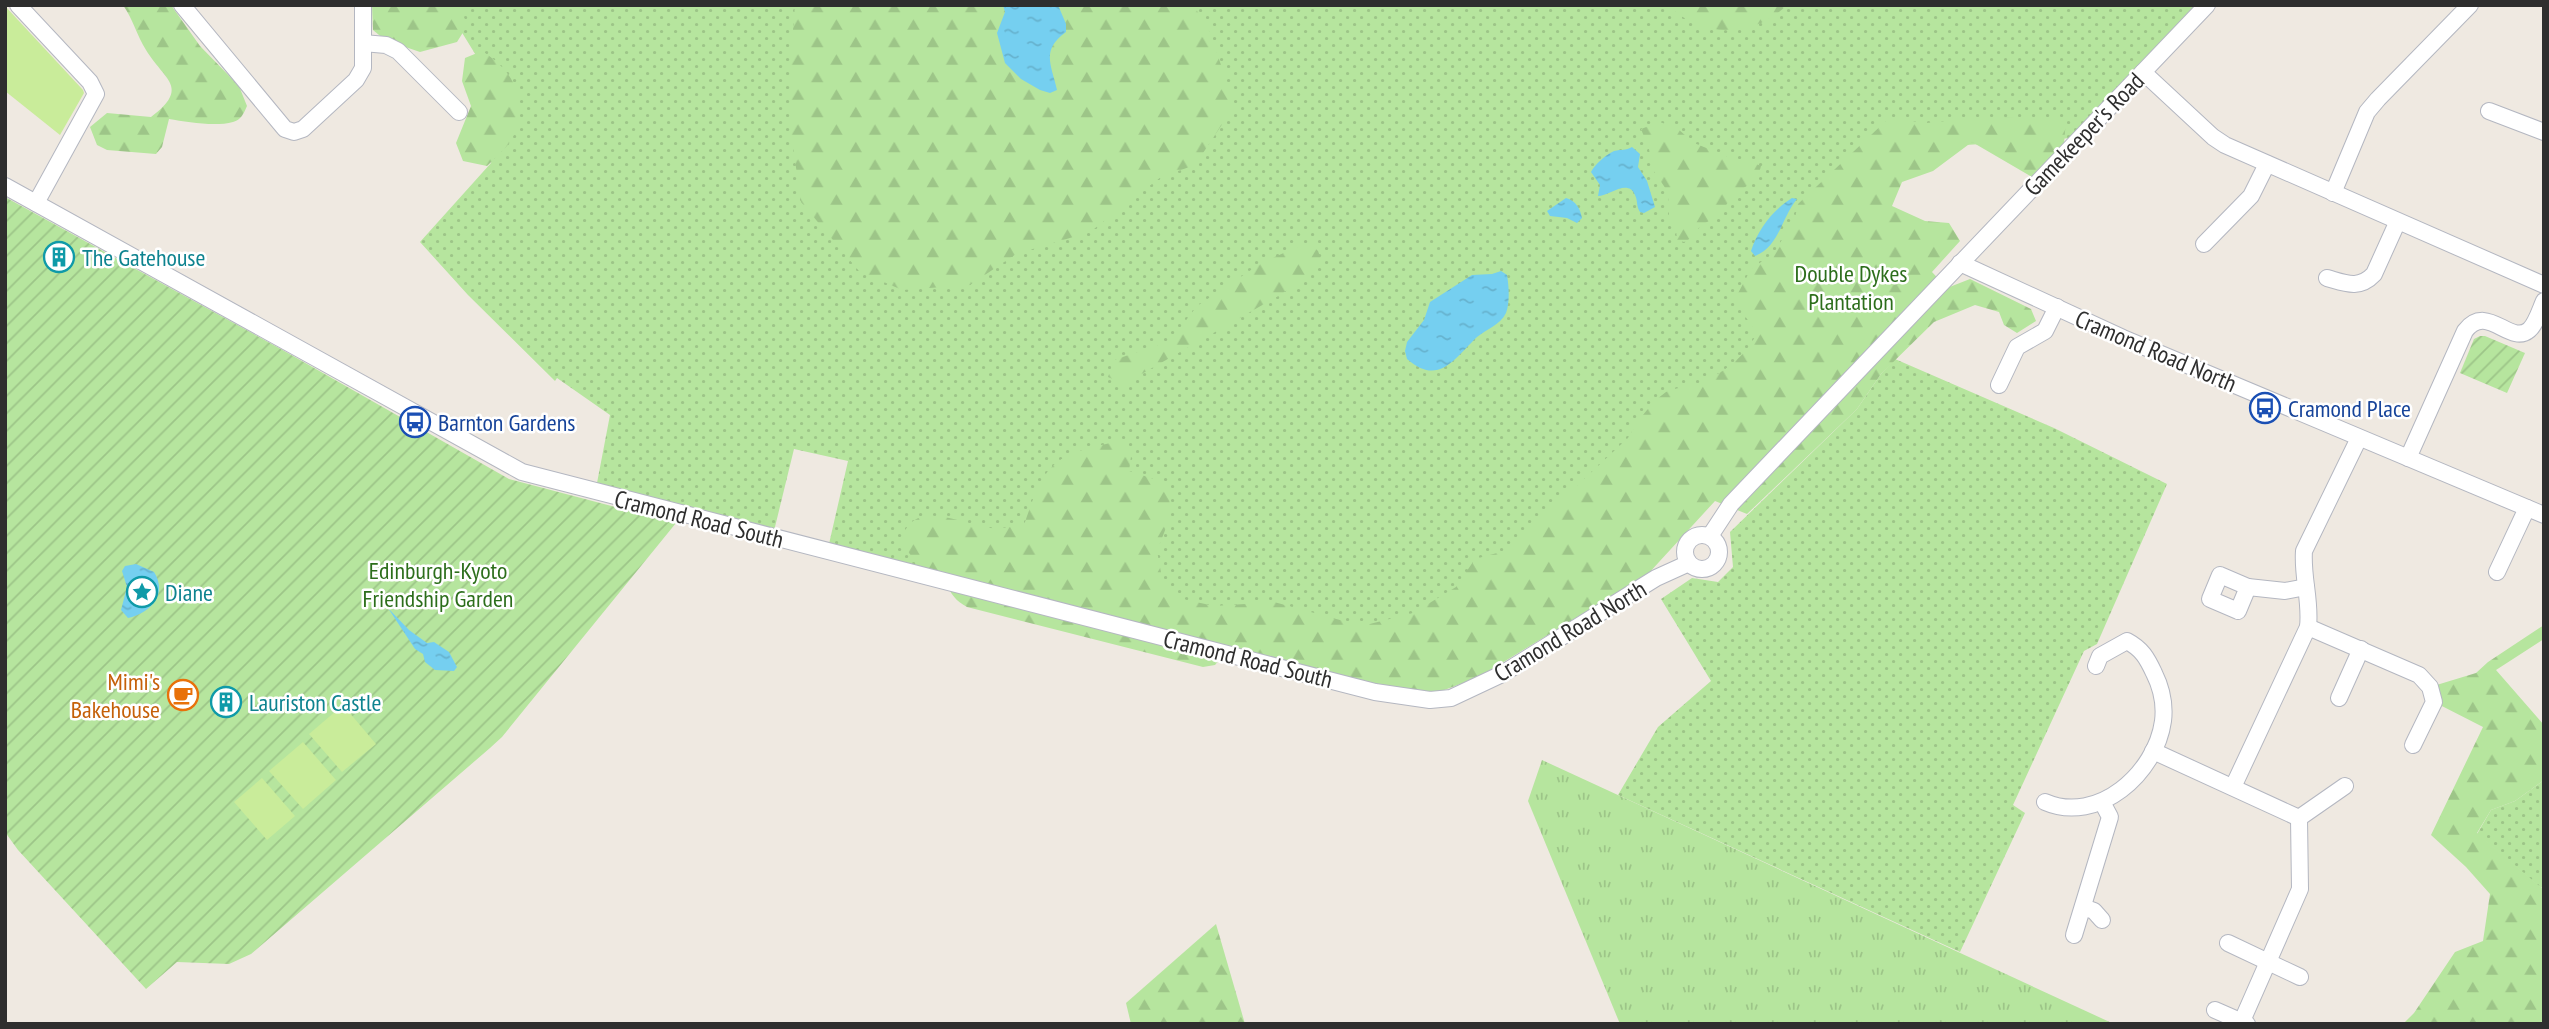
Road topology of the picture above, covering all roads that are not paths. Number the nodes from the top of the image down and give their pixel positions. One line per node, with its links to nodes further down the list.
1 (18, 5): 14 (street)
2 (182, 5): 6 (street)
3 (363, 5): 6 (street)
4 (2207, 5): 7 (street, Gamekeeper's Road)
5 (2470, 5): 13 (street)
6 (363, 43): 9 (street)
7 (2143, 72): 11 (street); 17 (street, Gamekeeper's Road)
8 (2489, 111): 10 (street)
9 (459, 112)
10 (2544, 132)
11 (2267, 164): 13 (street); 16 (street)
12 (5, 186): 14 (street, Cramond Road South)
13 (2333, 192): 15 (street)
14 (36, 203): 35 (street, Cramond Road South)
15 (2397, 223): 18 (street); 19 (street)
16 (2204, 244)
17 (1960, 263): 21 (street, Cramond Road North); 27 (street)
18 (2327, 278)
19 (2544, 285)
20 (2544, 301): 24 (street)
21 (2057, 307): 22 (street, Cramond Road North); 23 (street, Cramond Road North)
22 (1999, 385)
23 (2359, 438): 24 (street, Cramond Road North); 31 (street)
24 (2408, 458): 25 (street, Cramond Road North)
25 (2527, 508): 26 (street, Cramond Road North); 29 (street)
26 (2544, 515)
27 (1710, 537): 28 (street); 28 (street)
28 (1689, 562): 35 (street, Cramond Road North)
29 (2497, 572)
30 (2248, 587): 31 (street)
31 (2306, 587): 32 (street)
32 (2308, 627): 33 (street); 40 (street)
33 (2361, 649): 36 (street); 37 (street)
34 (2096, 666): 38 (street)
35 (1451, 698)
36 (2339, 698)
37 (2413, 746)
38 (2152, 751): 40 (street); 42 (street)
39 (2346, 786): 43 (street)
40 (2233, 787): 43 (street)
41 (2045, 802): 42 (street)
42 (2102, 802): 44 (street)
43 (2299, 818): 48 (street)
44 (2083, 907): 45 (street); 46 (street)
45 (2102, 920)
46 (2074, 935)
47 (2228, 943): 48 (street)
48 (2269, 961): 49 (street); 51 (street)
49 (2300, 977)
50 (2215, 1010): 51 (street)
51 (2244, 1023)

